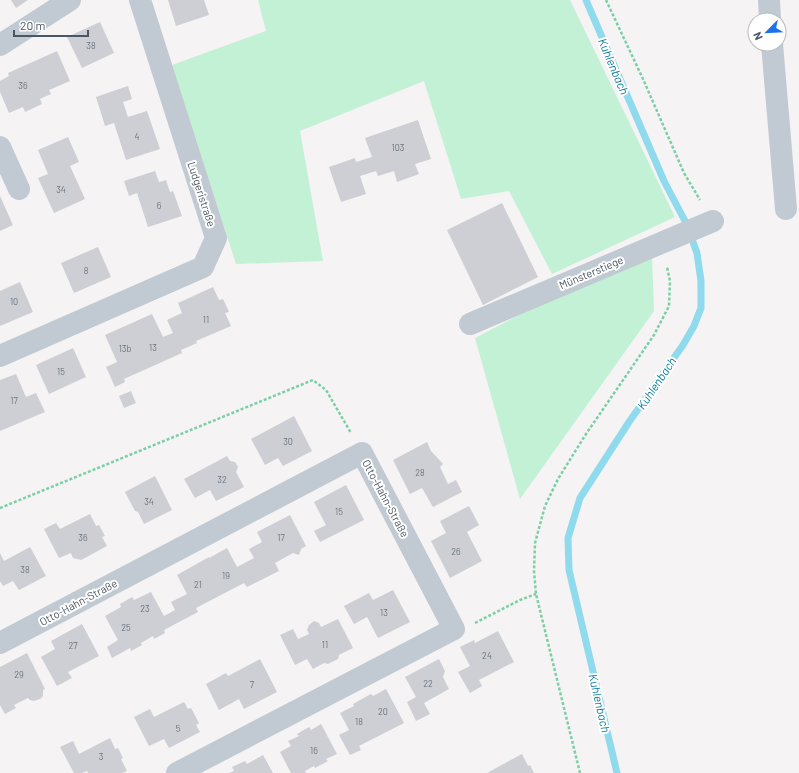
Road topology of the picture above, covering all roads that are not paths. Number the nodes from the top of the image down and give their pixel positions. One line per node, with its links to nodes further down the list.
1 (70, 0): 5 (street)
2 (140, 0): 12 (street, Ludgeristraße)
3 (769, 0): 4 (street)
4 (770, 12)
5 (0, 45)
6 (773, 52): 9 (street)
7 (0, 147): 8 (street)
8 (19, 189)
9 (786, 209)
10 (709, 223): 11 (street, Münsterstiege)
11 (470, 324)
12 (0, 356)
13 (0, 643): 14 (street, Otto-Hahn-Straße)
14 (177, 773)

